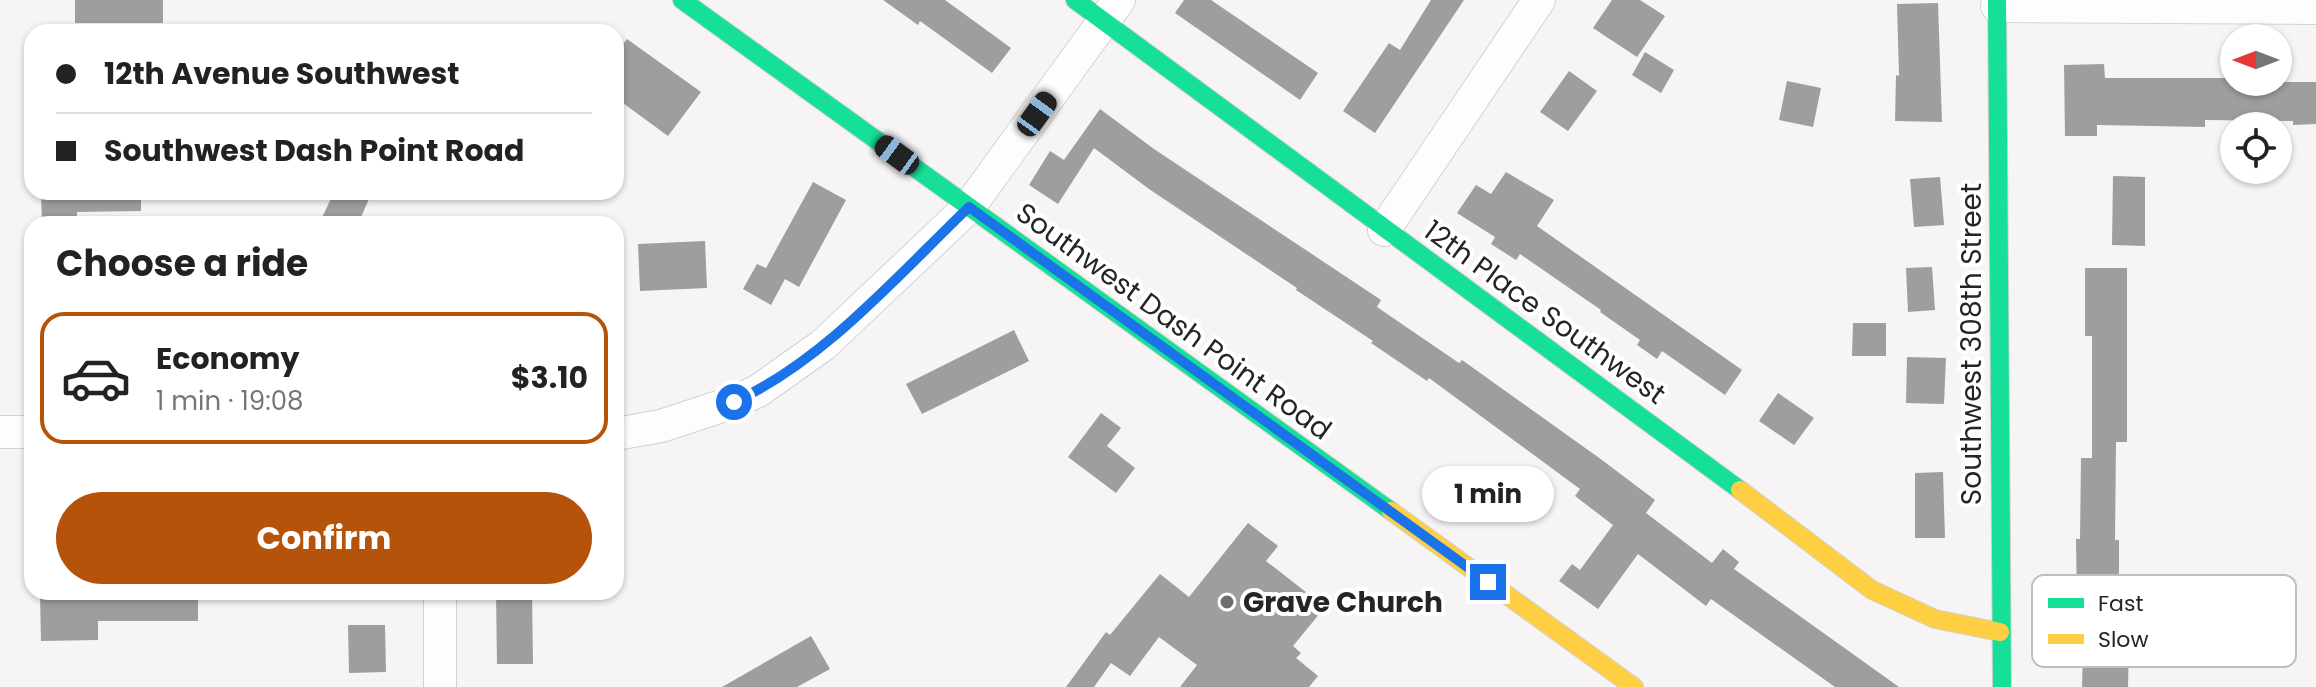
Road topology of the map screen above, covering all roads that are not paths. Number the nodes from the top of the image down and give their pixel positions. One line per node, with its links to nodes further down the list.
1 (682, 0): 7 (street, Southwest Dash Point Road)
2 (1075, 0): 6 (street, 12th Place Southwest)
3 (1539, 0): 8 (street)
4 (1997, 3): 5 (street); 13 (street, Southwest 308th Street)
5 (2316, 8)
6 (1112, 10): 7 (street); 8 (street, 12th Place Southwest)
7 (969, 207): 11 (street); 15 (street, Southwest Dash Point Road)
8 (1384, 230): 13 (street, 12th Place Southwest)
9 (0, 432): 10 (street)
10 (24, 432)
11 (624, 432)
12 (440, 600): 14 (street)
13 (2000, 632): 16 (street, Southwest 308th Street)
14 (440, 687)
15 (1634, 687)
16 (2002, 687)

